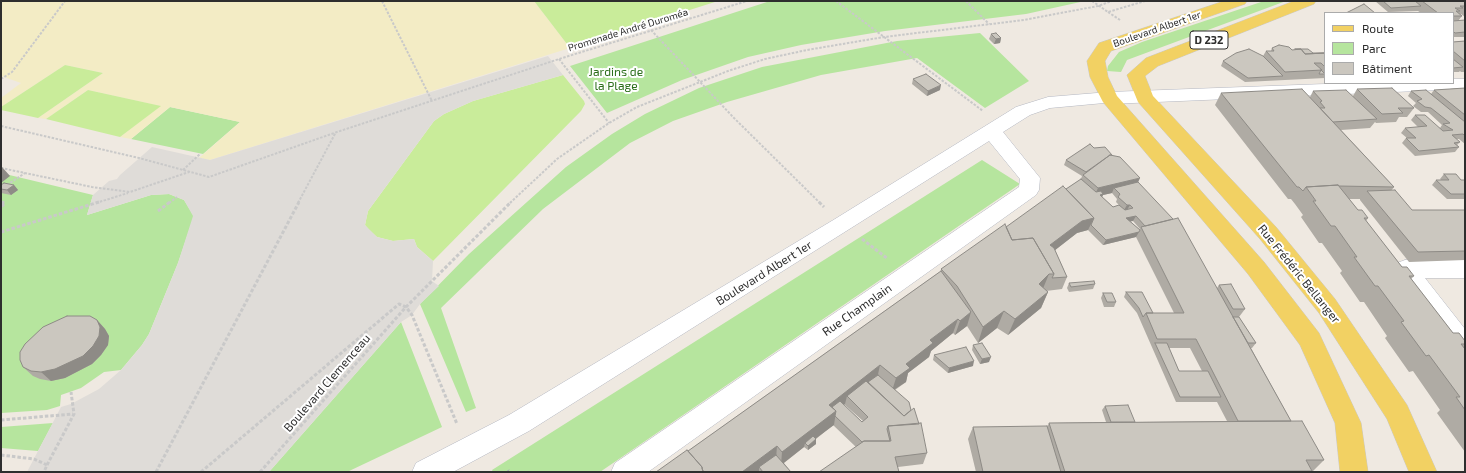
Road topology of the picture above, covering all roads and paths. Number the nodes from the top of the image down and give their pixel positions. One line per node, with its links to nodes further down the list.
1 (65, 1): 16 (path)
2 (382, 1): 21 (path)
3 (747, 1): 13 (path, Promenade André Duroméa)
4 (836, 1): 14 (path)
5 (966, 1): 12 (path)
6 (1092, 1): 11 (path)
7 (1112, 1): 11 (path)
8 (1145, 1): 11 (path)
9 (1240, 1): 19 (main road, Boulevard Albert 1er / D 232)
10 (1308, 1): 20 (main road, D 232)
11 (1098, 6): 12 (path, Boulevard Clemenceau)
12 (990, 24): 14 (path, Boulevard Clemenceau)
13 (651, 30): 15 (path, Promenade André Duroméa); 17 (path)
14 (884, 37): 17 (path, Boulevard Clemenceau); 24 (path)
15 (559, 59): 21 (path, Promenade André Duroméa); 22 (path)
16 (1, 79)
17 (701, 81): 22 (path, Boulevard Clemenceau); 37 (path)
18 (1465, 84): 20 (street, Boulevard Albert 1er)
19 (1109, 98): 20 (street, Boulevard Albert 1er); 24 (street, Boulevard Albert 1er); 55 (main road)
20 (1144, 98): 56 (main road, Rue Frédéric Bellanger)
21 (432, 101): 25 (path, Promenade André Duroméa)
22 (609, 123): 41 (path, Boulevard Clemenceau)
23 (1, 126): 28 (path, Promenade André Duroméa)
24 (997, 128): 37 (street, Boulevard Albert 1er); 40 (street, Rue Champlain)
25 (337, 132): 29 (path, Promenade André Duroméa); 50 (path)
26 (200, 154): 28 (path)
27 (1, 168): 30 (path)
28 (183, 170): 29 (path, Promenade André Duroméa)
29 (189, 172): 32 (path)
30 (25, 173): 31 (path); 32 (path)
31 (3, 188)
32 (130, 192): 38 (path)
33 (177, 197): 36 (path)
34 (1, 202): 35 (path)
35 (1, 207)
36 (158, 211)
37 (843, 224): 40 (path); 46 (street, Boulevard Albert 1er)
38 (1, 232)
39 (1465, 269): 42 (street)
40 (907, 274): 54 (street, Rue Champlain)
41 (406, 307): 46 (path); 51 (path); 52 (path, Boulevard Clemenceau)
42 (1461, 337)
43 (71, 392): 44 (path)
44 (74, 414): 45 (path); 48 (path)
45 (1, 420)
46 (468, 451): 53 (street, Boulevard Albert 1er)
47 (1, 455): 48 (path)
48 (47, 465): 49 (path)
49 (44, 472)
50 (156, 472)
51 (201, 472)
52 (260, 472)
53 (426, 472)
54 (625, 472)
55 (1354, 472)
56 (1424, 472)

